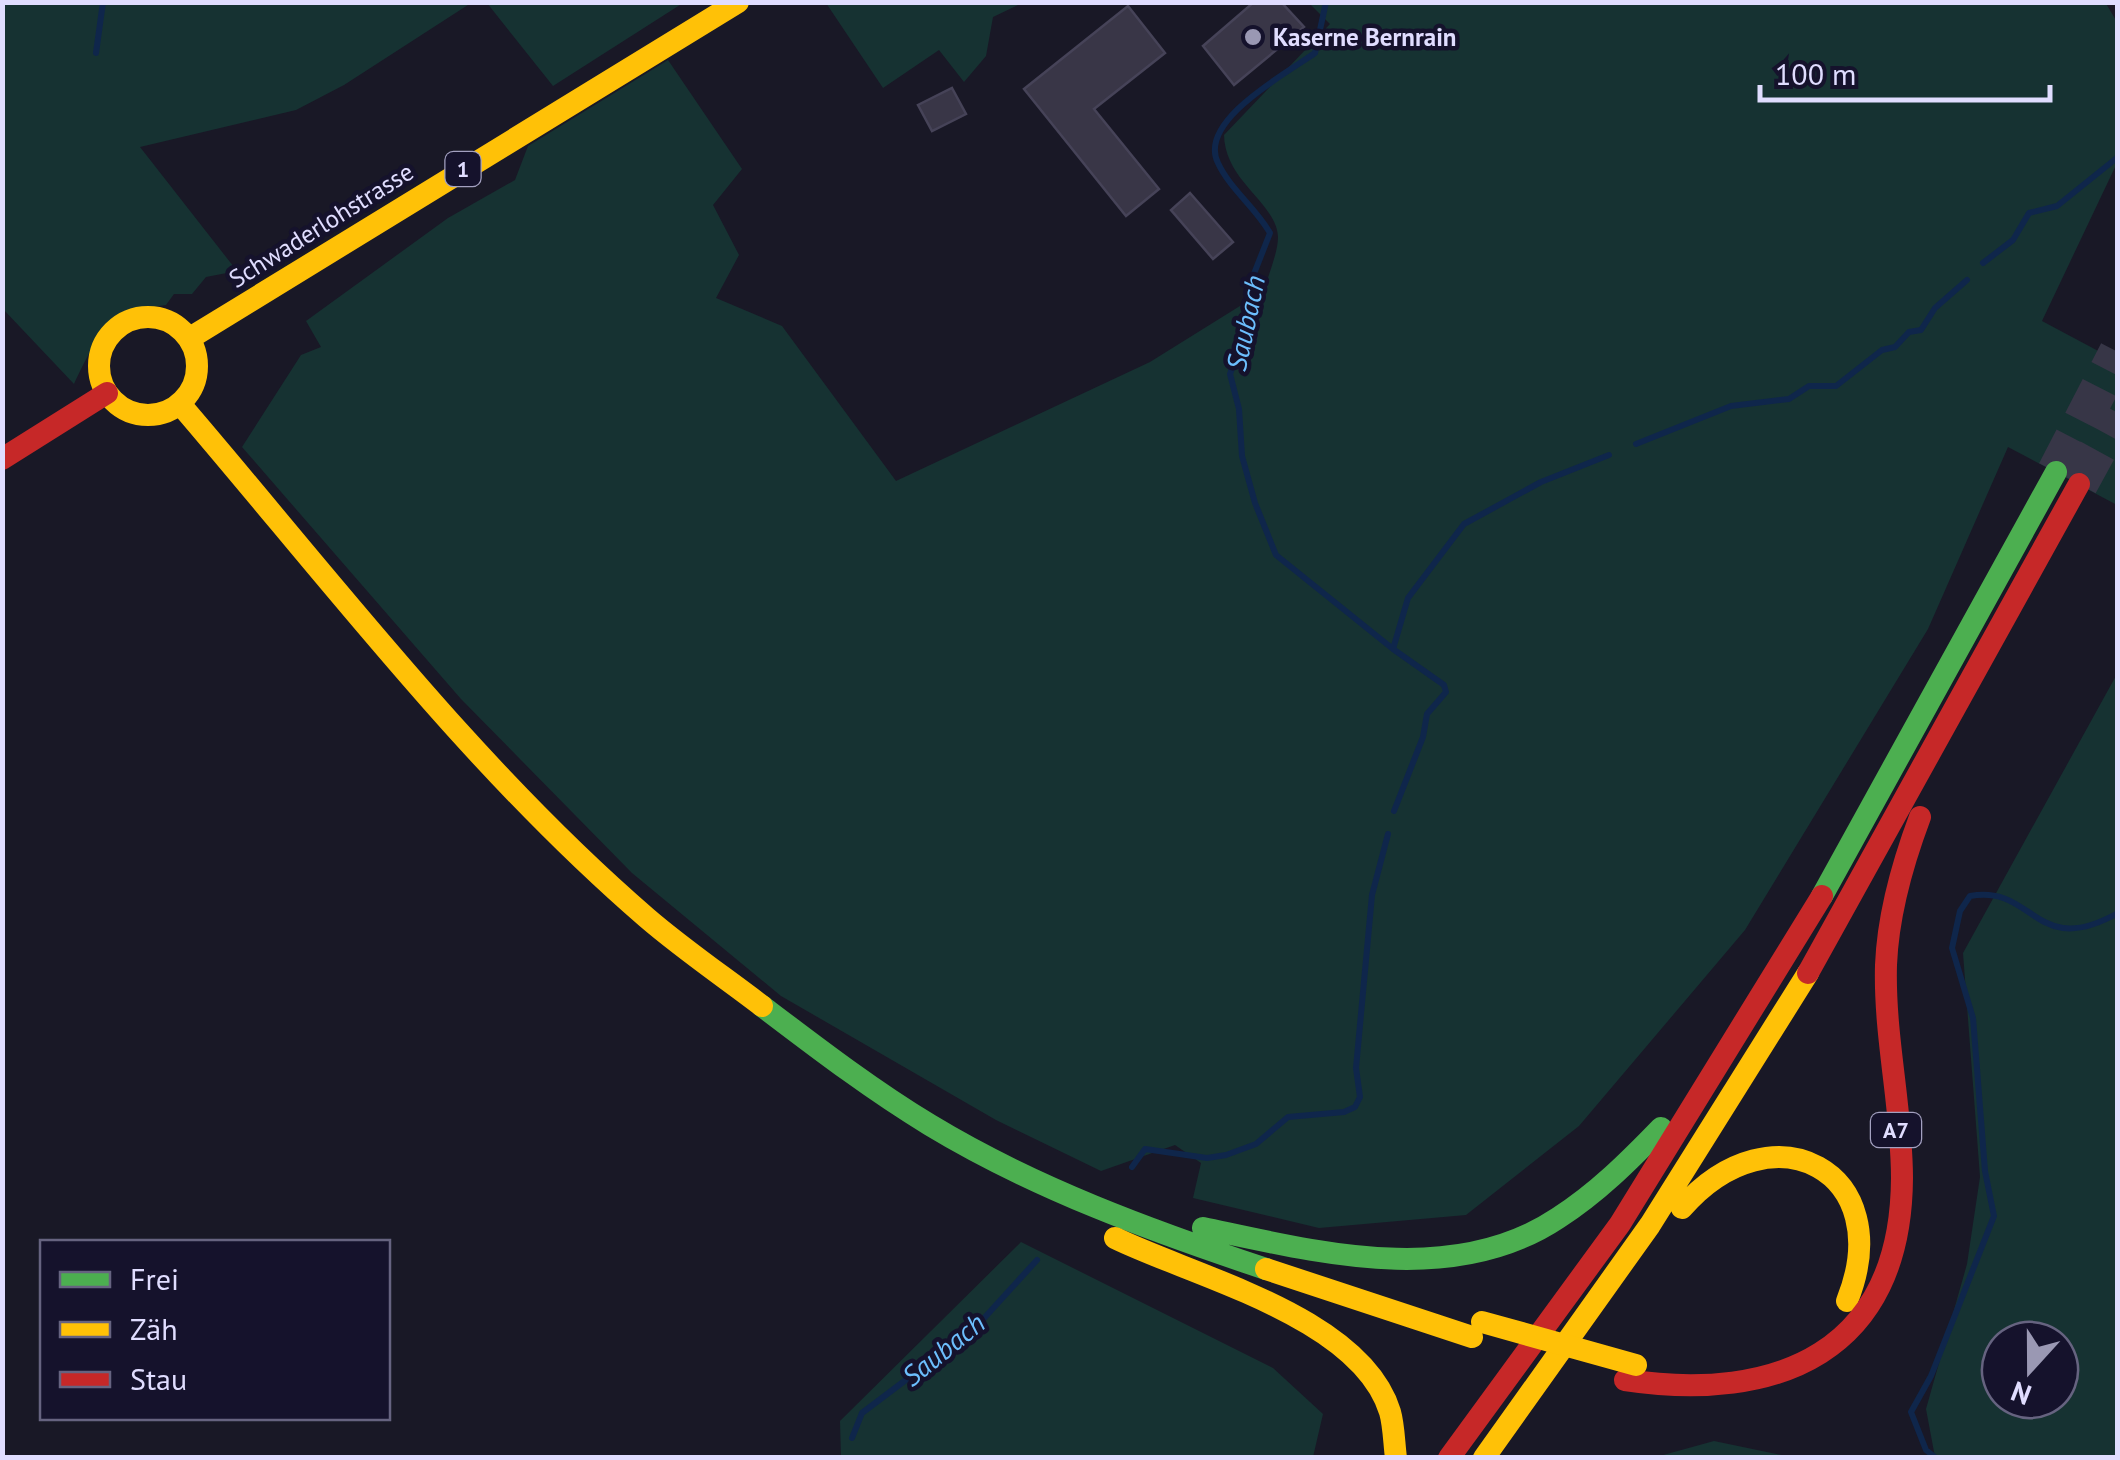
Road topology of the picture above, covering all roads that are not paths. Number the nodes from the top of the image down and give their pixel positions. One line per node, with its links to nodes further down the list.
1 (738, 2): 2 (main road, Schwaderlohstrasse / 1)
2 (190, 338): 3 (main road); 4 (main road)
3 (106, 394): 4 (main road); 5 (main road)
4 (180, 404): 10 (main road)
5 (2, 459)
6 (2056, 472): 9 (main road, A7)
7 (2079, 484): 8 (main road, A7)
8 (1970, 690): 13 (main road, A7); 15 (main road, A7)
9 (1756, 1009): 12 (main road, A7); 17 (main road, A7)
10 (805, 1039): 11 (main road, A7); 12 (main road, A7)
11 (930, 1125): 14 (main road, A7); 16 (main road, A7)
12 (1188, 1225): 14 (main road, A7)
13 (1616, 1280): 15 (main road, A7); 18 (main road, A7)
14 (1477, 1330): 15 (main road, A7)
15 (1631, 1372)
16 (1396, 1458)
17 (1449, 1458)
18 (1484, 1458)

